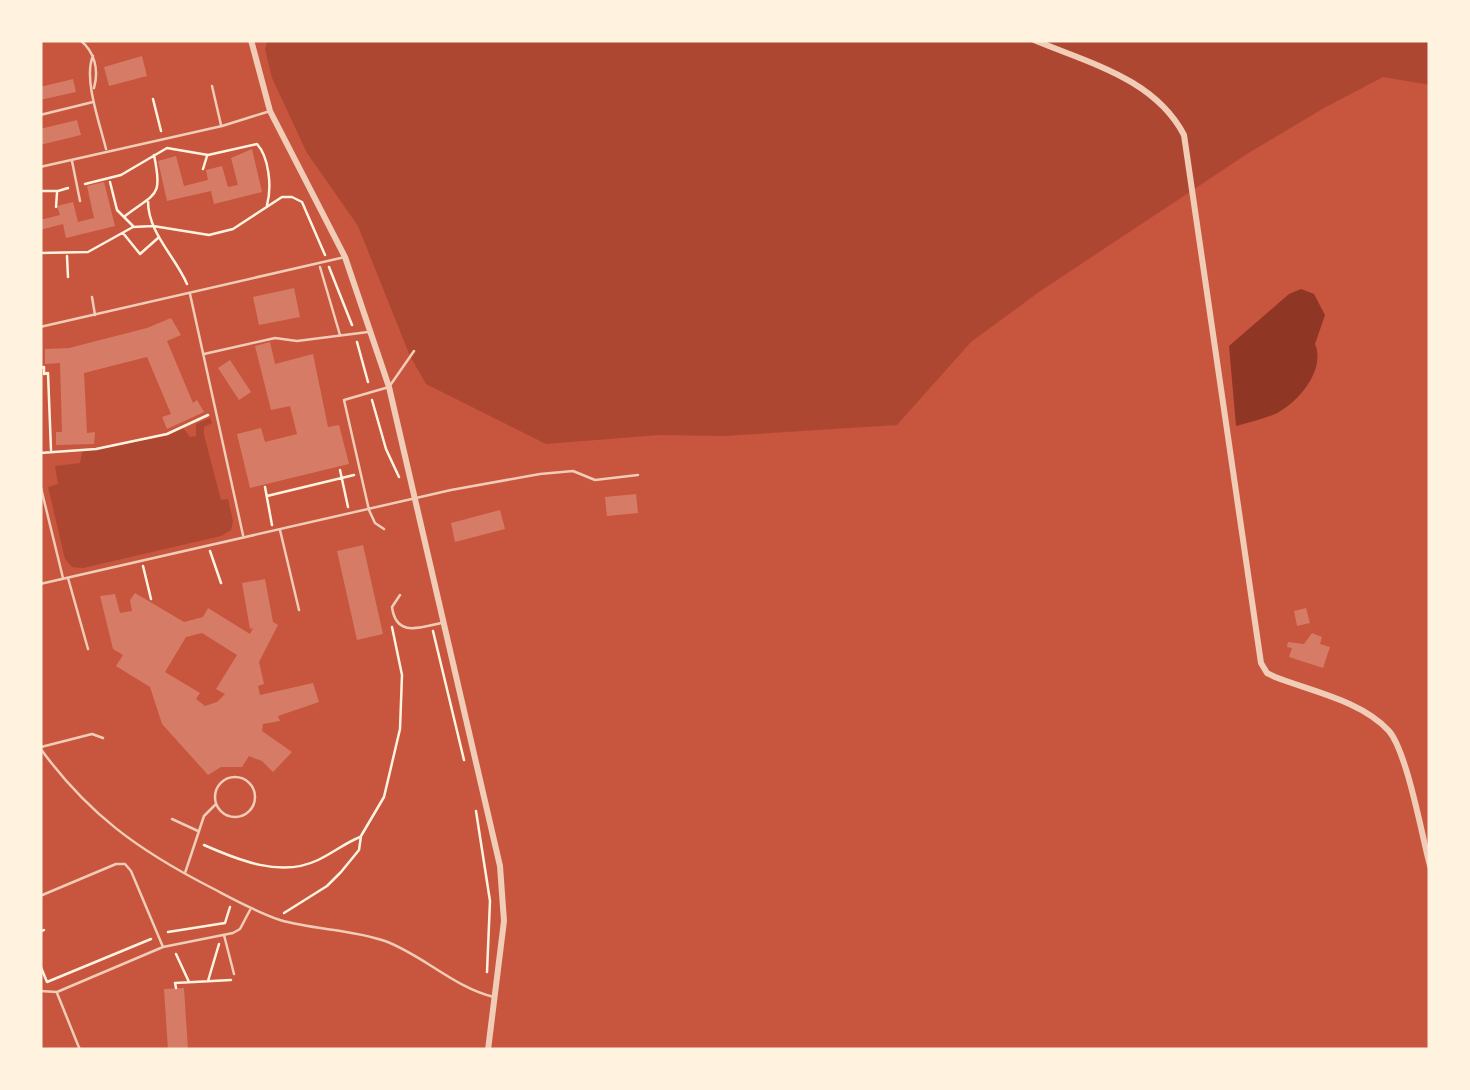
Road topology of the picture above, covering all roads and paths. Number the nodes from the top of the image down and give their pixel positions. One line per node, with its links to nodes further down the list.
1 (80, 40): 4 (lane)
2 (251, 40): 9 (street)
3 (1034, 40): 83 (street)
4 (93, 56): 6 (lane); 6 (lane)
5 (212, 86): 11 (lane)
6 (93, 89): 8 (lane)
7 (154, 98): 12 (path)
8 (94, 102): 10 (lane); 13 (lane)
9 (270, 111): 11 (lane); 32 (street)
10 (40, 115)
11 (222, 126): 12 (lane)
12 (163, 138): 13 (lane)
13 (106, 150): 16 (lane)
14 (154, 155): 15 (path); 19 (path); 24 (path)
15 (208, 155): 18 (path); 25 (path)
16 (71, 159): 17 (lane); 20 (lane)
17 (40, 167)
18 (204, 169)
19 (109, 179): 20 (path); 27 (path)
20 (76, 186): 22 (path); 23 (lane)
21 (40, 191): 22 (path)
22 (58, 191): 26 (path)
23 (80, 201)
24 (148, 201): 27 (path); 30 (path)
25 (267, 206)
26 (56, 207)
27 (125, 216): 28 (path)
28 (133, 228)
29 (124, 234): 30 (path)
30 (159, 237): 35 (path)
31 (66, 255): 34 (path)
32 (345, 258): 33 (lane); 39 (street)
33 (320, 265): 35 (lane); 40 (lane)
34 (68, 277)
35 (190, 294): 37 (lane); 42 (lane)
36 (92, 298): 37 (lane)
37 (96, 316): 38 (lane)
38 (40, 327)
39 (372, 330): 40 (lane); 44 (street)
40 (340, 336): 42 (lane)
41 (414, 352): 44 (lane)
42 (203, 355): 45 (lane)
43 (40, 368): 46 (path)
44 (389, 386): 49 (lane); 55 (street)
45 (216, 412): 46 (path); 61 (lane)
46 (51, 451): 47 (path)
47 (40, 453)
48 (340, 470): 51 (path)
49 (361, 474): 51 (path); 56 (lane)
50 (638, 475): 55 (lane)
51 (342, 478): 54 (path); 57 (path)
52 (40, 484): 64 (lane)
53 (265, 487): 54 (path)
54 (266, 496): 60 (path)
55 (414, 500): 56 (lane); 71 (street)
56 (369, 510): 57 (lane); 59 (lane)
57 (350, 514): 58 (lane)
58 (280, 529): 60 (lane); 69 (lane)
59 (384, 529)
60 (274, 530): 61 (lane)
61 (243, 537): 62 (lane)
62 (208, 545): 63 (lane); 65 (path)
63 (142, 560): 64 (lane); 68 (path)
64 (66, 577): 66 (lane); 73 (lane)
65 (221, 583)
66 (40, 584)
67 (400, 594): 70 (lane)
68 (150, 599)
69 (299, 610)
70 (395, 621): 72 (lane); 81 (path)
71 (442, 622): 72 (lane); 103 (street)
72 (431, 625): 76 (path)
73 (88, 650)
74 (103, 738): 75 (lane)
75 (40, 748): 84 (lane)
76 (464, 761)
77 (474, 800): 102 (path)
78 (216, 804): 78 (lane); 80 (lane)
79 (172, 818): 80 (lane)
80 (200, 832): 82 (lane)
81 (361, 836): 82 (path); 87 (path)
82 (196, 842): 84 (lane)
83 (1430, 866)
84 (185, 874): 86 (lane)
85 (40, 896): 90 (lane)
86 (251, 908): 87 (lane); 89 (lane)
87 (276, 919): 102 (lane)
88 (225, 922): 90 (path)
89 (224, 934): 91 (lane); 95 (lane)
90 (159, 936): 92 (lane); 96 (path)
91 (171, 944): 92 (lane); 98 (path)
92 (163, 946): 101 (lane)
93 (40, 965): 96 (path)
94 (61, 969): 96 (path)
95 (234, 974)
96 (64, 975)
97 (232, 980): 98 (path)
98 (189, 982): 99 (path)
99 (176, 988)
100 (40, 992): 101 (lane)
101 (56, 992): 104 (lane)
102 (486, 995): 103 (lane)
103 (496, 998): 105 (street)
104 (80, 1050)
105 (488, 1050)

